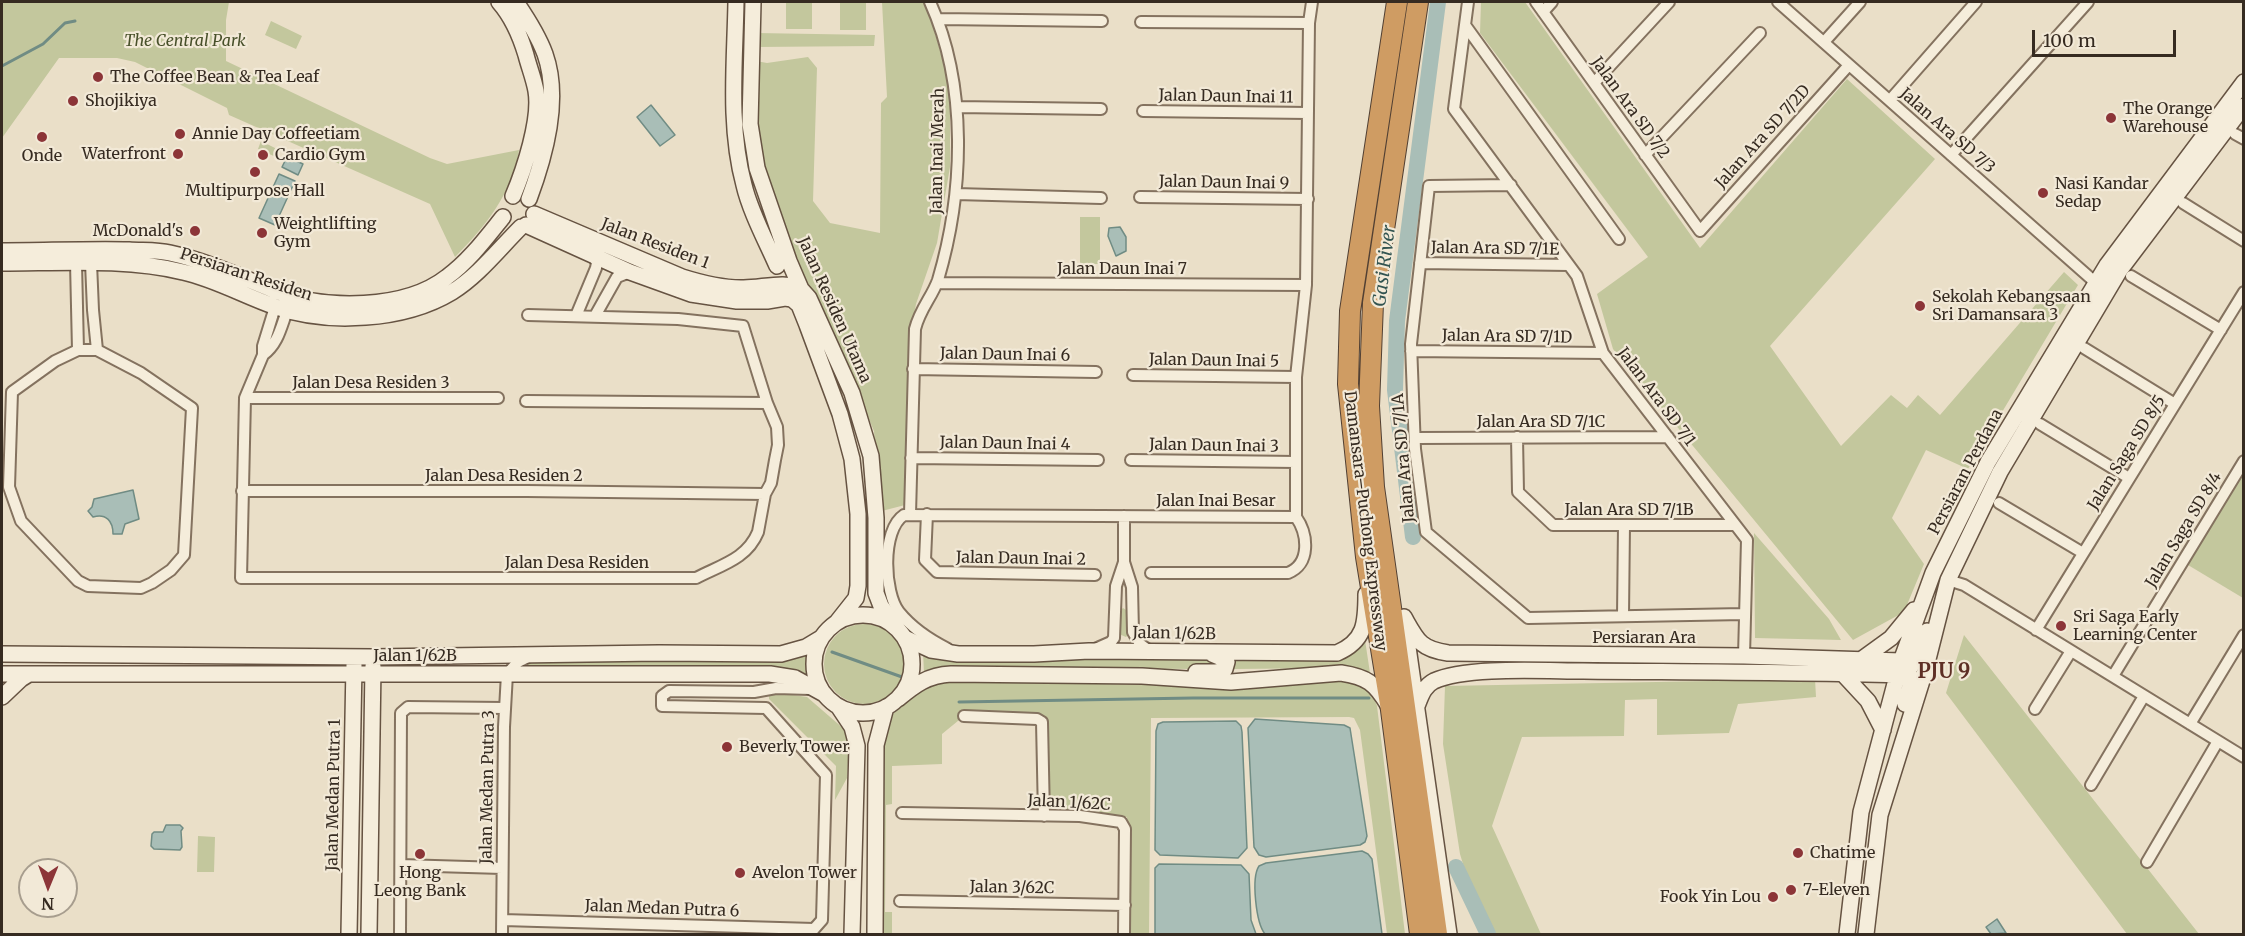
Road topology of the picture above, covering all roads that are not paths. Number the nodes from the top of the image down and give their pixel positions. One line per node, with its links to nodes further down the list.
1 (499, 2): 38 (main road)
2 (516, 2): 41 (main road)
3 (736, 2): 54 (main road, Jalan Residen Utama)
4 (753, 2): 54 (main road, Jalan Residen Utama)
5 (930, 2): 18 (street, Jalan Inai Merah)
6 (1312, 2): 21 (street, Jalan Inai Besar)
7 (1397, 2): 108 (highway, Damansara–Puchong Expressway)
8 (1418, 2): 97 (highway, Damansara–Puchong Expressway)
9 (1468, 2): 22 (street, Jalan Ara SD 7/1)
10 (1536, 2): 17 (street, Jalan Ara SD 7/2)
11 (1552, 2): 17 (street)
12 (1669, 2): 27 (street)
13 (1778, 2): 24 (street, Jalan Ara SD 7/3)
14 (1860, 2): 24 (street)
15 (1976, 2): 28 (street)
16 (2088, 2): 35 (street)
17 (1543, 12): 27 (street, Jalan Ara SD 7/2)
18 (938, 19): 19 (street); 30 (street, Jalan Inai Merah)
19 (1102, 21)
20 (1142, 22): 21 (street)
21 (1309, 23): 33 (street, Jalan Inai Besar)
22 (1465, 25): 36 (street, Jalan Ara SD 7/1); 48 (street)
23 (1760, 33): 34 (street)
24 (1824, 42): 25 (street, Jalan Ara SD 7/3)
25 (1850, 65): 28 (street, Jalan Ara SD 7/3); 47 (street, Jalan Ara SD 7/2D)
26 (2244, 82): 60 (main road, Persiaran Perdana)
27 (1594, 83): 34 (street, Jalan Ara SD 7/2)
28 (1890, 100): 35 (street, Jalan Ara SD 7/3)
29 (2244, 106): 46 (main road, Persiaran Perdana)
30 (957, 107): 31 (street); 37 (street, Jalan Inai Merah)
31 (1101, 109)
32 (1143, 111): 33 (street, Jalan Daun Inai 11)
33 (1308, 113): 42 (street, Jalan Inai Besar)
34 (1645, 155): 47 (street, Jalan Ara SD 7/2)
35 (1951, 155): 60 (street, Jalan Ara SD 7/3)
36 (1510, 185): 55 (street, Jalan Ara SD 7/1A); 56 (street, Jalan Ara SD 7/1)
37 (956, 194): 40 (street); 59 (street, Jalan Inai Merah)
38 (513, 196): 41 (main road); 44 (main road)
39 (1140, 197): 42 (street, Jalan Daun Inai 9)
40 (1101, 198)
41 (529, 199): 45 (main road)
42 (1308, 199): 61 (street, Jalan Inai Besar)
43 (2183, 203): 49 (street)
44 (503, 217): 45 (main road); 50 (main road, Persiaran Residen)
45 (527, 222): 51 (main road, Jalan Residen 1); 63 (main road, Jalan Residen 1); 65 (main road, Persiaran Residen)
46 (2153, 226): 60 (main road); 73 (main road, Persiaran Perdana)
47 (1700, 231)
48 (1618, 239)
49 (2244, 242)
50 (2, 251)
51 (592, 255): 57 (main road, Jalan Residen 1); 69 (street)
52 (2, 263): 53 (main road, Persiaran Residen)
53 (84, 263): 65 (main road, Persiaran Residen); 66 (street); 67 (street)
54 (783, 263): 63 (main road); 64 (main road, Jalan Residen Utama)
55 (1420, 263): 56 (street, Jalan Ara SD 7/1E); 76 (street, Jalan Ara SD 7/1A)
56 (1569, 265): 77 (street, Jalan Ara SD 7/1)
57 (630, 272): 63 (main road, Jalan Residen 1); 70 (street)
58 (2131, 276): 72 (street)
59 (937, 283): 61 (street, Jalan Daun Inai 7); 78 (street, Jalan Inai Merah)
60 (2096, 283): 73 (main road); 113 (main road, Persiaran Perdana)
61 (1306, 285): 81 (street, Jalan Inai Besar)
62 (2244, 292): 72 (street, Jalan Saga SD 8/5)
63 (763, 294): 64 (main road, Jalan Residen 1); 71 (main road)
64 (797, 294): 71 (main road, Jalan Residen Utama); 121 (main road, Jalan Residen Utama)
65 (281, 309): 82 (street, Jalan Desa Residen)
66 (76, 310): 67 (street); 74 (street)
67 (93, 310): 75 (street)
68 (528, 315): 69 (street, Jalan Desa Residen)
69 (576, 316): 70 (street, Jalan Desa Residen)
70 (595, 316): 85 (street, Jalan Desa Residen)
71 (807, 325): 119 (main road, Jalan Residen Utama)
72 (2221, 330): 86 (street, Jalan Saga SD 8/5)
73 (2079, 349): 86 (street); 112 (main road, Persiaran Perdana)
74 (78, 350): 75 (street); 75 (street)
75 (98, 350)
76 (1411, 351): 77 (street, Jalan Ara SD 7/1D); 90 (street, Jalan Ara SD 7/1A)
77 (1603, 353): 89 (street, Jalan Ara SD 7/1)
78 (913, 369): 79 (street, Jalan Daun Inai 6); 91 (street, Jalan Inai Merah)
79 (1096, 372)
80 (1133, 375): 81 (street, Jalan Daun Inai 5)
81 (1296, 377): 95 (street, Jalan Inai Besar)
82 (245, 398): 83 (street, Jalan Desa Residen 3); 98 (street, Jalan Desa Residen)
83 (498, 398)
84 (526, 401): 85 (street)
85 (767, 403): 99 (street, Jalan Desa Residen)
86 (2175, 404): 96 (street, Jalan Saga SD 8/5)
87 (2040, 424): 96 (street)
88 (1517, 437): 89 (street, Jalan Ara SD 7/1C); 90 (street, Jalan Ara SD 7/1C); 105 (street, Jalan Ara SD 7/1B)
89 (1668, 437): 106 (street, Jalan Ara SD 7/1)
90 (1415, 438): 117 (street, Jalan Ara SD 7/1A)
91 (911, 458): 92 (street, Jalan Daun Inai 4); 101 (street, Jalan Inai Merah)
92 (1098, 460)
93 (1131, 460): 95 (street, Jalan Daun Inai 3)
94 (2244, 461): 144 (street, Jalan Saga SD 8/4)
95 (1296, 462): 104 (street, Jalan Inai Besar)
96 (2129, 478): 107 (street, Jalan Saga SD 8/5)
97 (1374, 487): 118 (highway); 178 (highway)
98 (242, 491): 99 (street, Jalan Desa Residen 2); 99 (street, Jalan Desa Residen)
99 (765, 494)
100 (1999, 503): 107 (street)
101 (910, 514): 102 (street, Jalan Inai Besar); 130 (street)
102 (927, 514): 103 (street, Jalan Inai Besar); 111 (street, Jalan Daun Inai 2)
103 (1124, 516): 104 (street, Jalan Inai Besar); 109 (street)
104 (1296, 517): 110 (street)
105 (1624, 525): 106 (street, Jalan Ara SD 7/1B); 117 (street)
106 (1736, 525): 116 (street, Jalan Ara SD 7/1)
107 (2084, 553): 120 (street, Jalan Saga SD 8/5)
108 (1366, 557): 127 (main road, Jalan 1/62B); 153 (highway, Damansara–Puchong Expressway)
109 (1124, 562): 114 (street); 115 (street)
110 (1151, 573)
111 (1095, 575)
112 (1948, 580): 120 (street); 136 (main road); 160 (main road, Persiaran Perdana)
113 (1924, 598): 134 (main road); 136 (main road, Persiaran Perdana)
114 (1116, 599): 115 (street); 124 (street)
115 (1132, 599): 125 (street)
116 (1744, 614): 117 (street, Jalan Ara SD 7/1A); 132 (street, Jalan Ara SD 7/1)
117 (1623, 616)
118 (1404, 617): 135 (main road, Persiaran Ara); 150 (main road)
119 (837, 622): 121 (main road); 123 (main road)
120 (2037, 630): 126 (street)
121 (901, 634): 130 (main road, Jalan 1/62B); 148 (main road)
122 (2244, 634): 155 (street)
123 (821, 638): 129 (main road, Jalan 1/62B); 145 (main road)
124 (1089, 651): 125 (main road, Jalan 1/62B); 130 (main road, Jalan 1/62B)
125 (1150, 651): 127 (main road, Jalan 1/62B)
126 (2071, 651): 144 (street); 152 (street)
127 (1203, 652): 143 (main road)
128 (2, 654): 131 (main road, Jalan 1/62B)
129 (534, 654): 133 (main road, Jalan 1/62B); 141 (street)
130 (958, 654)
131 (355, 656): 133 (main road, Jalan 1/62B); 137 (main road, Jalan Medan Putra 1)
132 (1744, 656): 134 (main road, Persiaran Ara); 135 (main road, Persiaran Ara)
133 (373, 657): 140 (main road)
134 (1862, 659): 136 (main road, Persiaran Ara)
135 (1600, 664): 138 (main road, Persiaran Ara); 150 (main road, Persiaran Ara)
136 (1902, 669): 138 (main road, Persiaran Ara); 156 (main road, Persiaran Perdana); 160 (main road)
137 (354, 673): 140 (main road, Jalan 1/62B); 142 (main road, Jalan 1/62B); 170 (main road, Jalan Medan Putra 1)
138 (1842, 673): 156 (main road)
139 (2, 674): 142 (main road, Jalan 1/62B)
140 (373, 674): 141 (main road, Jalan 1/62B); 171 (main road)
141 (507, 674): 145 (main road, Jalan 1/62B); 151 (street, Jalan Medan Putra 3)
142 (29, 675): 147 (main road)
143 (1142, 676): 148 (main road); 153 (main road)
144 (2113, 676): 146 (street)
145 (822, 692): 149 (main road); 169 (street)
146 (2144, 696): 155 (street); 159 (street)
147 (2, 697)
148 (892, 703): 149 (main road); 175 (main road)
149 (838, 706): 174 (main road)
150 (1417, 706): 179 (main road)
151 (504, 708): 164 (street); 165 (street, Jalan Medan Putra 3)
152 (2035, 709)
153 (1391, 711): 177 (highway, Damansara–Puchong Expressway)
154 (964, 716): 162 (street)
155 (2190, 724): 157 (street)
156 (1882, 730): 180 (main road, Persiaran Perdana)
157 (2218, 741): 158 (street); 163 (street)
158 (2244, 757)
159 (2091, 785)
160 (1888, 790): 181 (main road, Persiaran Perdana)
161 (902, 813): 162 (street, Jalan 1/62C)
162 (1044, 816): 167 (street, Jalan 1/62C)
163 (2146, 862)
164 (401, 865): 165 (street); 172 (street)
165 (502, 867): 168 (street, Jalan Medan Putra 3)
166 (900, 901): 167 (street, Jalan 3/62C)
167 (1125, 905): 176 (street, Jalan 1/62C)
168 (503, 920): 169 (street, Jalan Medan Putra 6); 173 (street, Jalan Medan Putra 3)
169 (814, 932)
170 (349, 934)
171 (369, 934)
172 (400, 934)
173 (502, 934)
174 (852, 934)
175 (875, 934)
176 (1124, 934)
177 (1420, 934)
178 (1437, 934)
179 (1449, 934)
180 (1847, 934)
181 (1866, 934)

